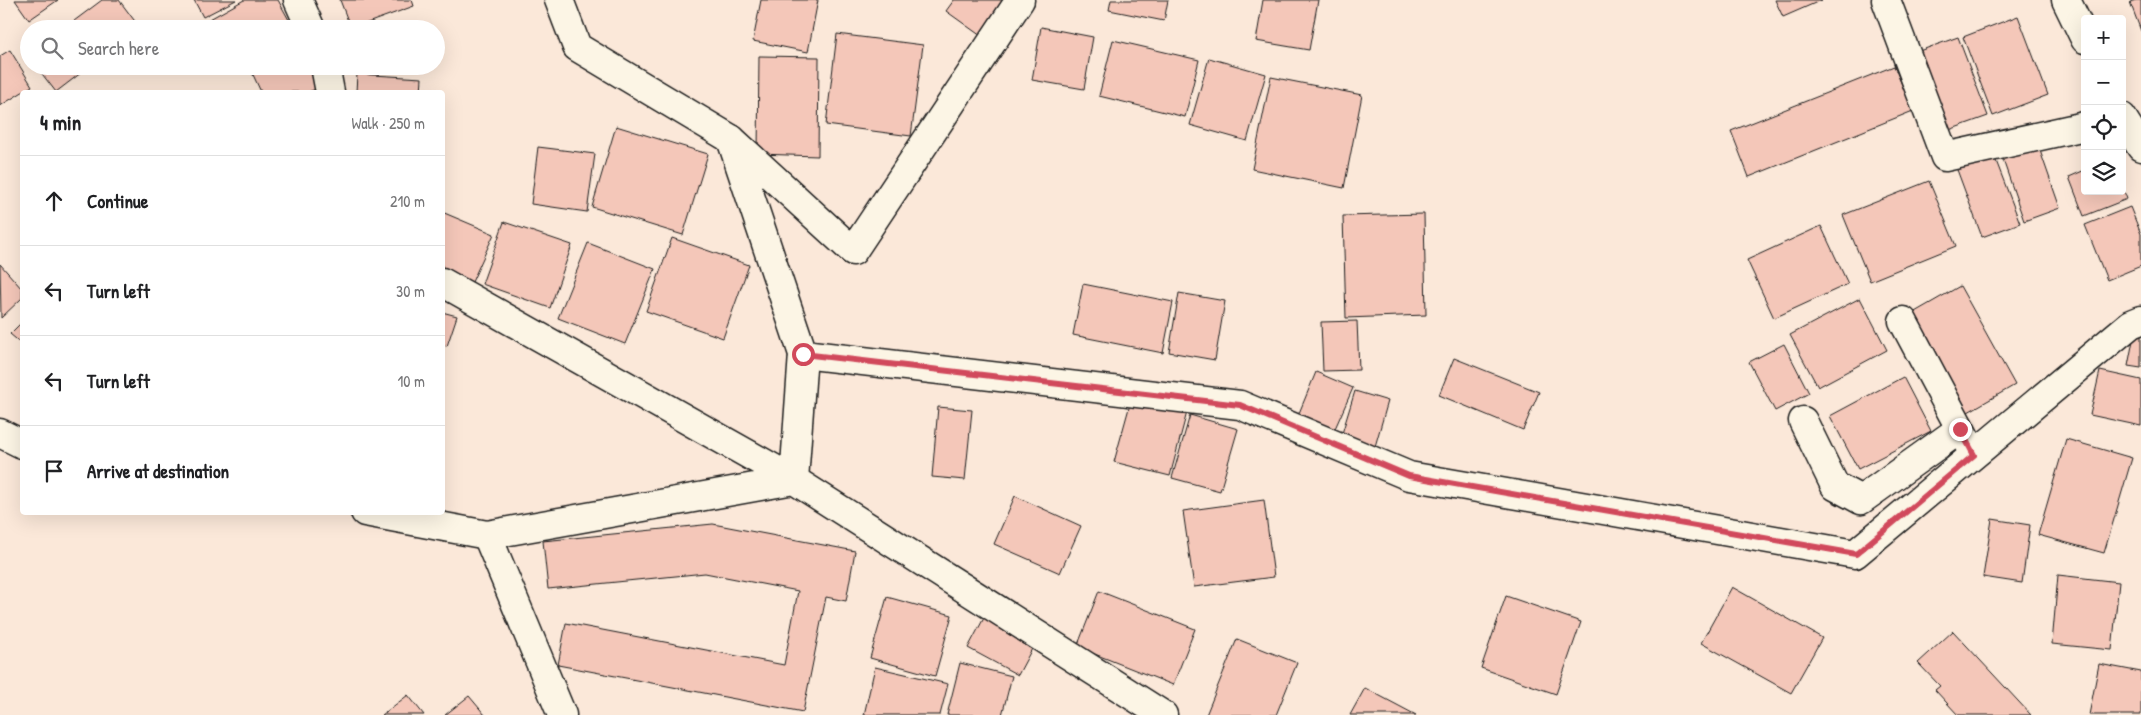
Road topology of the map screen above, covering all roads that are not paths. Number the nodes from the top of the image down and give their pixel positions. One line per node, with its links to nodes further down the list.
1 (298, 0): 6 (street)
2 (559, 0): 12 (street)
3 (1020, 0): 12 (street)
4 (1886, 0): 11 (street)
5 (2066, 0): 7 (street)
6 (307, 20)
7 (2081, 31)
8 (327, 75): 9 (street)
9 (330, 90)
10 (2126, 123): 13 (street)
11 (2081, 127)
12 (731, 139): 17 (street)
13 (2141, 147)
14 (445, 284): 23 (street)
15 (1903, 320): 19 (street)
16 (2141, 320): 22 (street)
17 (803, 354): 22 (street); 23 (street)
18 (1803, 421): 19 (street)
19 (1960, 429): 22 (street)
20 (0, 433): 21 (street)
21 (20, 443)
22 (1974, 455)
23 (794, 480): 25 (street); 27 (street)
24 (381, 515): 25 (street)
25 (487, 535): 26 (street)
26 (562, 715)
27 (1163, 715)

